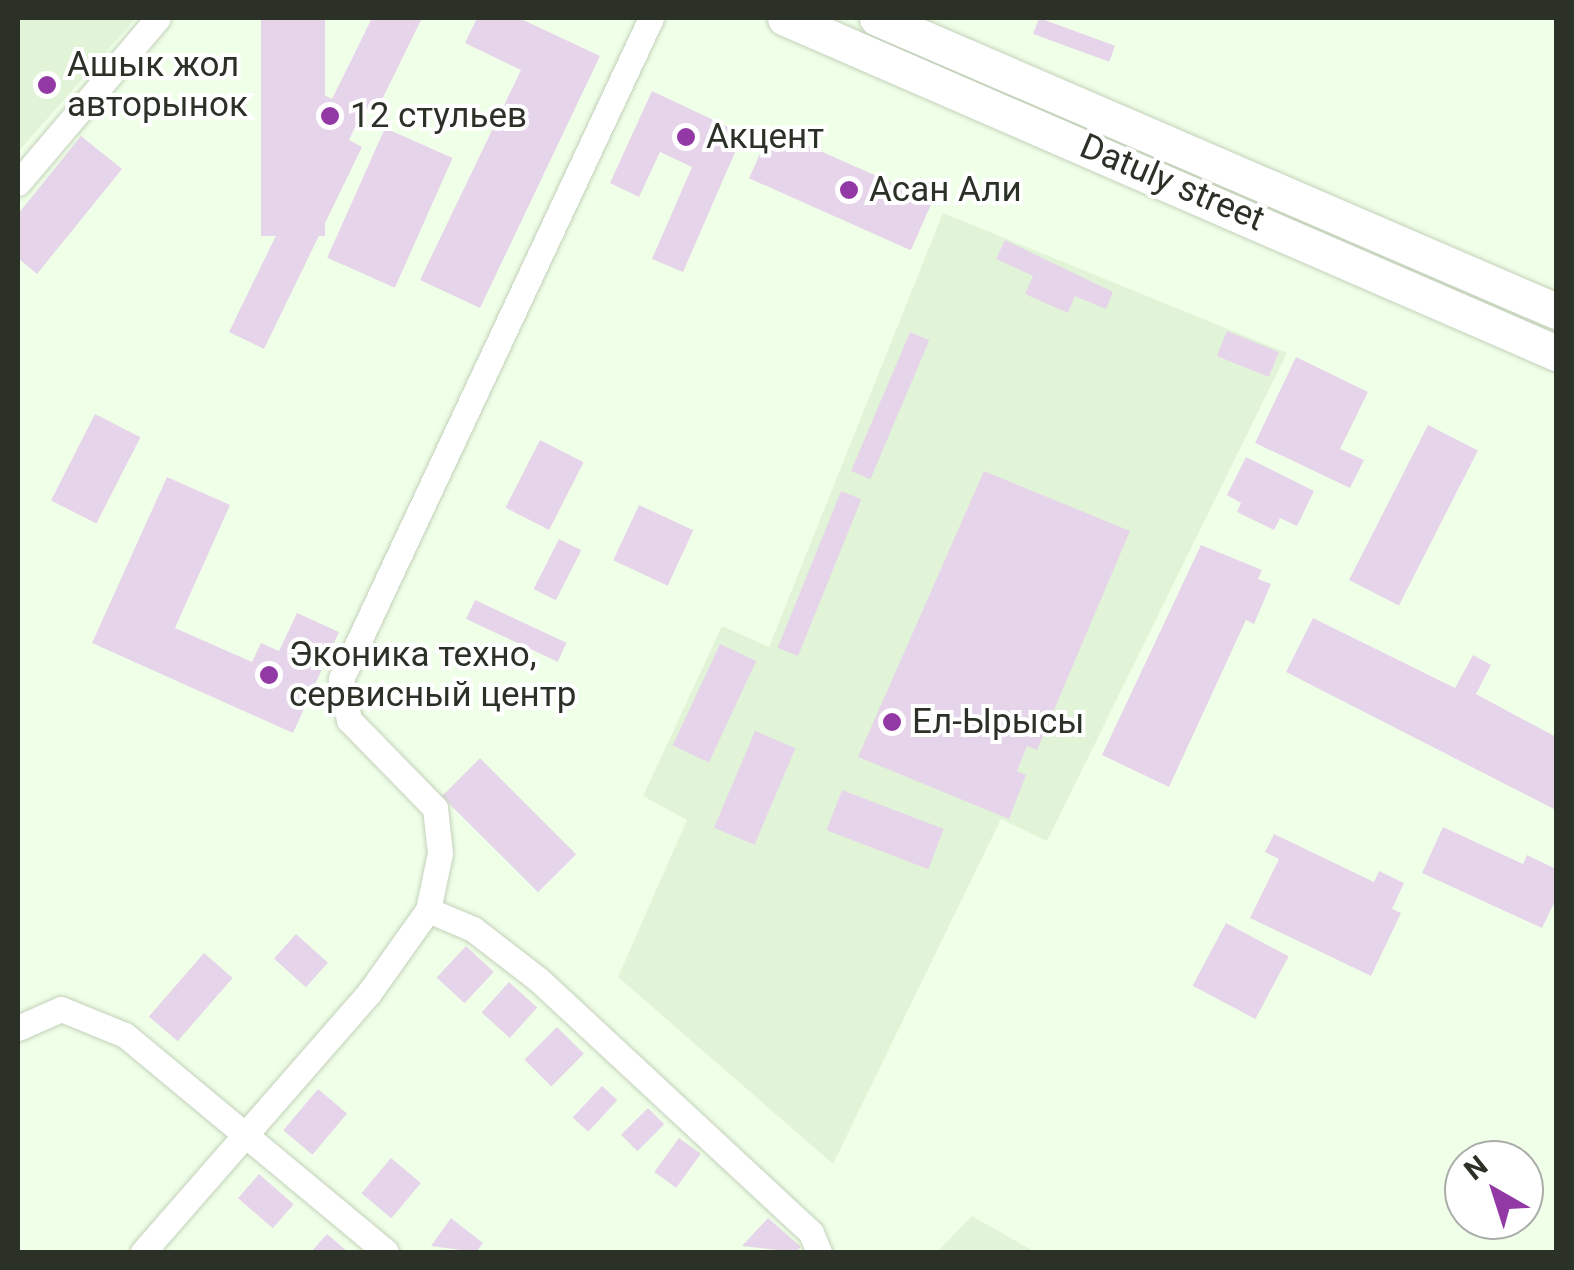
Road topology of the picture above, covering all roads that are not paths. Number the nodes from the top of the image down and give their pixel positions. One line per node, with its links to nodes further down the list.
1 (158, 18): 5 (street)
2 (651, 18): 8 (street)
3 (784, 18): 7 (highway, Datuly street)
4 (877, 18): 6 (highway, Datuly street)
5 (18, 183)
6 (1556, 311)
7 (1556, 352)
8 (428, 910): 10 (street); 13 (street)
9 (18, 1028): 10 (street)
10 (248, 1136): 11 (street); 12 (street)
11 (143, 1252)
12 (386, 1252)
13 (819, 1252)

